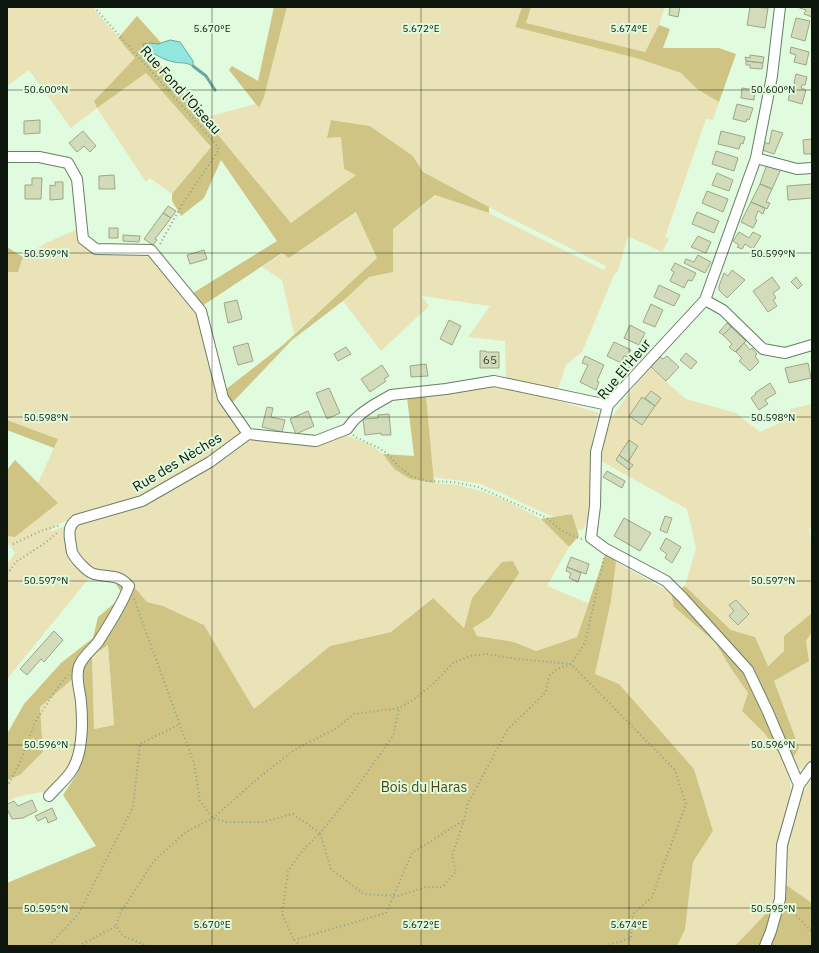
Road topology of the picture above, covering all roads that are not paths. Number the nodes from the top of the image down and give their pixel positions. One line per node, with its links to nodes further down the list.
1 (780, 7): 3 (street, Rue El'Heur)
2 (7, 157): 8 (street)
3 (756, 158): 4 (street); 5 (street, Rue El'Heur)
4 (812, 168)
5 (705, 300): 6 (street); 7 (street, Rue El'Heur)
6 (812, 345)
7 (608, 405): 8 (street); 10 (street, Rue El'Heur)
8 (248, 434): 11 (street, Rue des Nèches)
9 (812, 768): 10 (street)
10 (799, 785): 12 (street)
11 (49, 796)
12 (765, 946)

